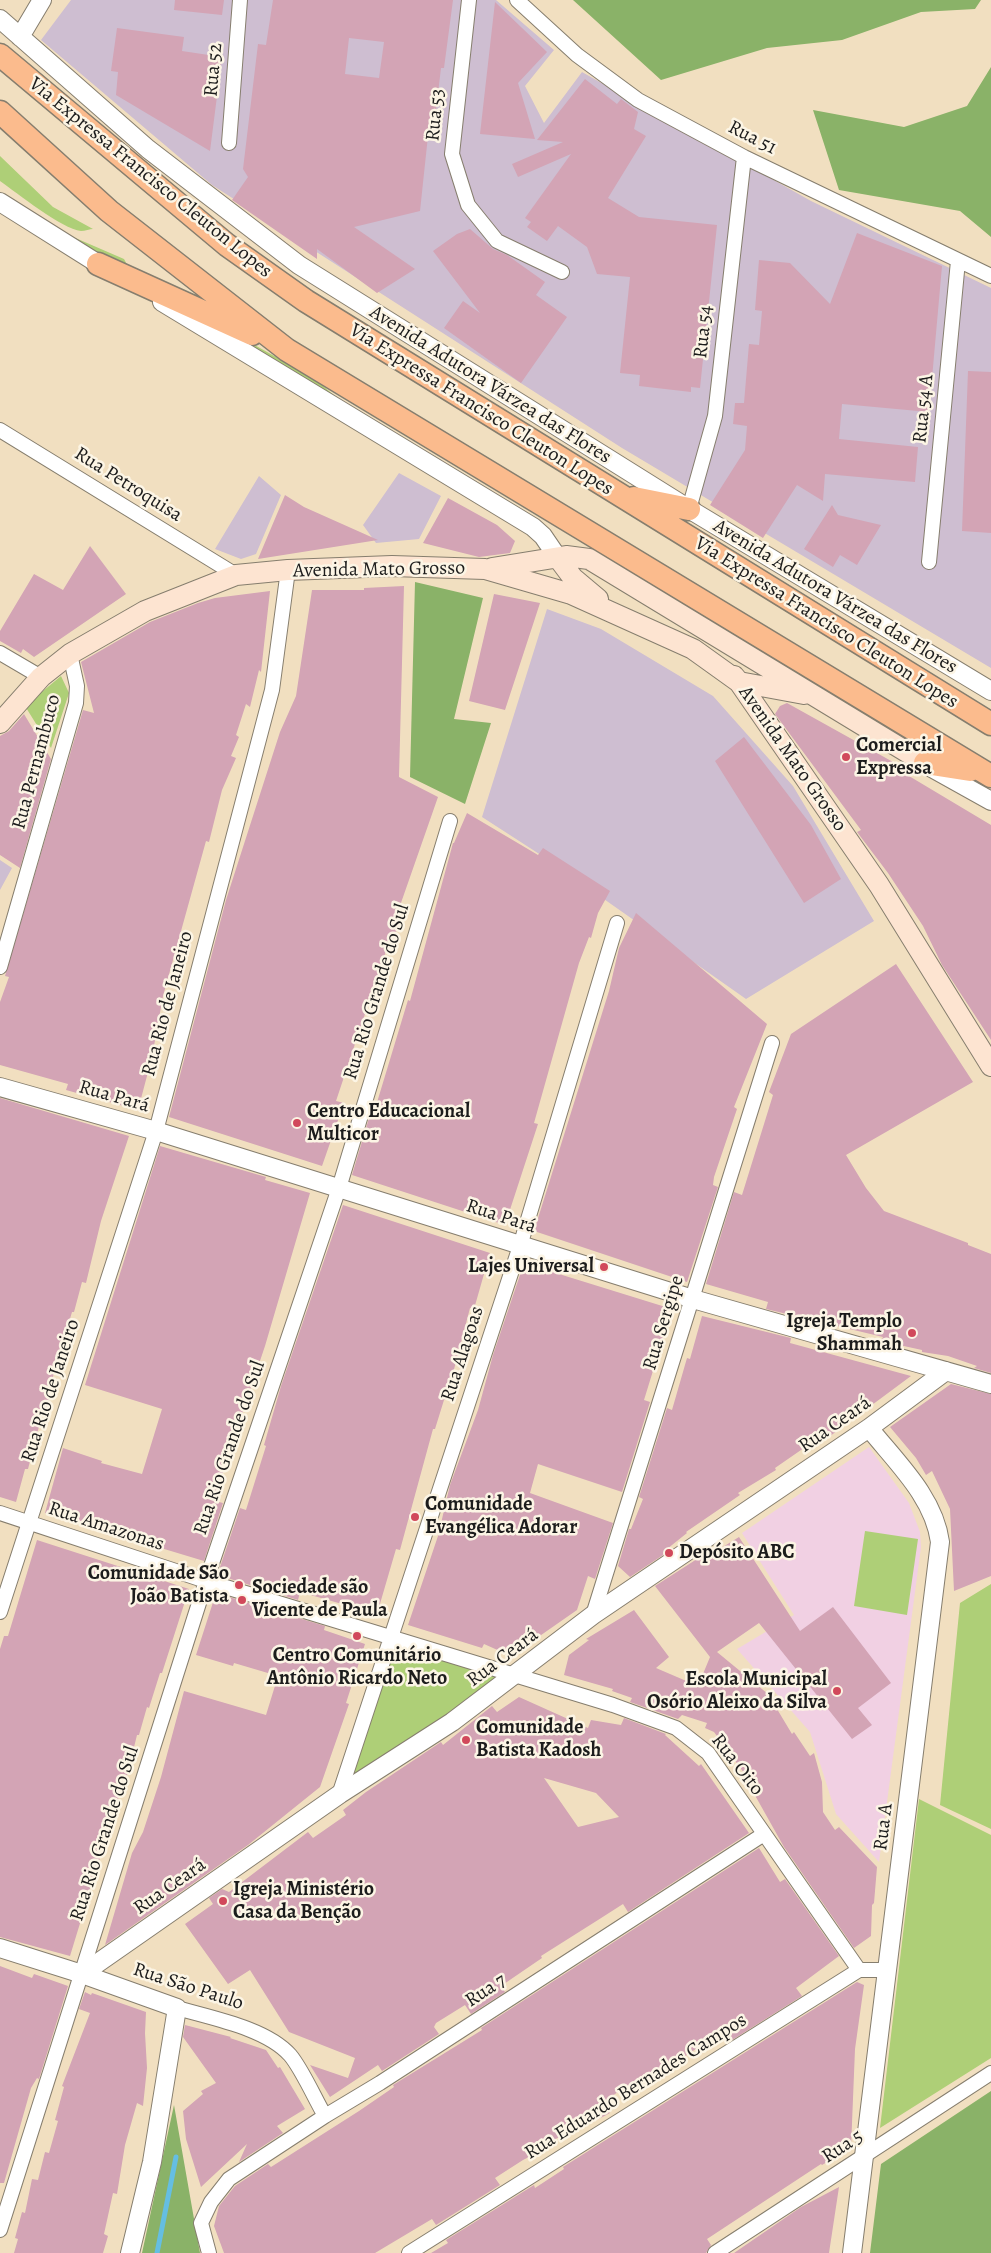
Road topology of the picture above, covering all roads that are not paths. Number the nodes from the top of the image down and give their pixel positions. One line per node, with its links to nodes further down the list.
1 (42, 0): 6 (street)
2 (240, 0): 9 (street, Rua 52)
3 (469, 0): 14 (street, Rua 53)
4 (517, 0): 10 (street, Rua 51)
5 (0, 18): 6 (street, Avenida Adutora Várzea das Flores)
6 (20, 37): 19 (street, Avenida Adutora Várzea das Flores)
7 (0, 55): 18 (highway, Via Expressa Francisco Cleuton Lopes)
8 (0, 112): 16 (highway)
9 (228, 143)
10 (744, 157): 12 (street, Rua 51); 19 (street, Rua 54)
11 (0, 202): 13 (street)
12 (958, 261): 15 (street, Rua 51); 21 (street, Rua 54 A)
13 (98, 264): 16 (highway); 20 (street)
14 (562, 272)
15 (991, 276)
16 (287, 350): 38 (highway)
17 (0, 430): 24 (street, Rua Petroquisa)
18 (619, 496): 19 (highway); 36 (highway, Via Expressa Francisco Cleuton Lopes)
19 (689, 509): 32 (street, Avenida Adutora Várzea das Flores)
20 (558, 558): 22 (main road); 25 (main road); 26 (main road)
21 (929, 562)
22 (485, 569): 23 (main road, Avenida Mato Grosso); 25 (main road, Avenida Mato Grosso)
23 (288, 570): 24 (main road, Avenida Mato Grosso); 46 (street, Rua Rio de Janeiro)
24 (236, 575): 28 (main road, Avenida Mato Grosso)
25 (615, 613): 30 (main road, Avenida Mato Grosso)
26 (700, 626): 30 (main road); 33 (main road)
27 (0, 653): 29 (street)
28 (70, 654): 29 (main road, Avenida Mato Grosso); 42 (street, Rua Pernambuco)
29 (41, 677): 34 (main road, Avenida Mato Grosso)
30 (739, 682): 31 (main road); 35 (main road, Avenida Mato Grosso)
31 (787, 690): 33 (main road); 35 (main road)
32 (991, 690)
33 (816, 696): 37 (main road)
34 (0, 723)
35 (767, 723): 44 (main road, Avenida Mato Grosso)
36 (991, 724)
37 (925, 763): 38 (highway); 39 (street)
38 (990, 776)
39 (991, 801)
40 (450, 821): 47 (street, Rua Rio Grande do Sul)
41 (617, 923): 48 (street, Rua Alagoas)
42 (0, 967)
43 (772, 1043): 49 (street, Rua Sergipe)
44 (991, 1066)
45 (0, 1087): 46 (street, Rua Pará)
46 (156, 1131): 47 (street, Rua Pará); 54 (street, Rua Rio de Janeiro)
47 (339, 1188): 48 (street, Rua Pará); 55 (street, Rua Rio Grande do Sul)
48 (520, 1246): 49 (street, Rua Pará); 58 (street, Rua Alagoas)
49 (693, 1299): 50 (street, Rua Pará); 57 (street, Rua Sergipe)
50 (946, 1371): 51 (street, Rua Pará); 52 (street, Rua Ceará)
51 (991, 1384)
52 (869, 1428): 57 (street, Rua Ceará); 64 (street, Rua A)
53 (0, 1513): 54 (street, Rua Amazonas)
54 (29, 1522): 55 (street, Rua Amazonas); 56 (street, Rua Rio de Janeiro)
55 (206, 1581): 58 (street, Rua Amazonas); 65 (street, Rua Rio Grande do Sul)
56 (0, 1612)
57 (594, 1615): 59 (street, Rua Ceará)
58 (390, 1637): 59 (street, Rua Amazonas); 60 (street, Rua Alagoas)
59 (515, 1676): 60 (street, Rua Ceará); 61 (street, Rua Oito)
60 (339, 1795): 65 (street, Rua Ceará)
61 (764, 1834): 63 (street, Rua Oito); 68 (street, Rua 7)
62 (0, 1948): 65 (street, Rua São Paulo)
63 (859, 1970): 64 (street); 73 (street, Rua Eduardo Bernades Campos)
64 (888, 1970): 69 (street, Rua A)
65 (82, 1974): 66 (street, Rua São Paulo); 70 (street, Rua Rio Grande do Sul)
66 (176, 2008): 68 (street, Rua São Paulo); 71 (street)
67 (991, 2073): 69 (street, Rua 5)
68 (325, 2116): 72 (street, Rua 7)
69 (866, 2156): 74 (street, Rua 5); 75 (street, Rua A)
70 (0, 2230)
71 (130, 2253)
72 (209, 2253)
73 (409, 2253)
74 (715, 2253)
75 (852, 2253)

